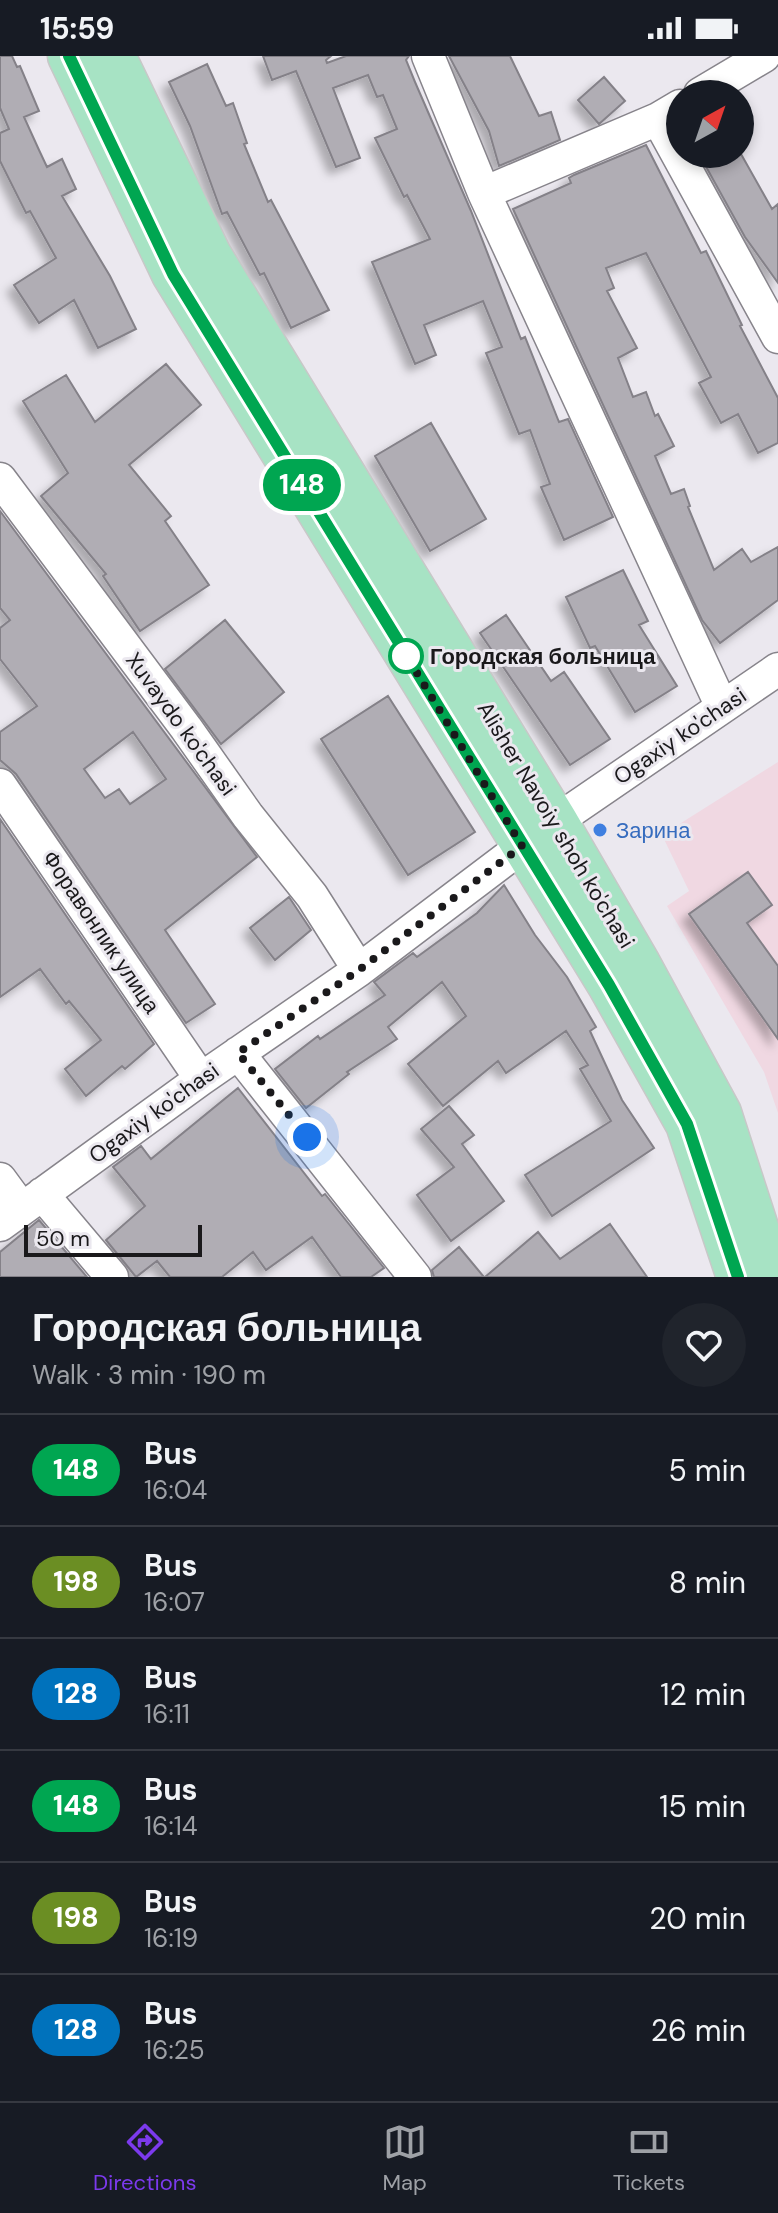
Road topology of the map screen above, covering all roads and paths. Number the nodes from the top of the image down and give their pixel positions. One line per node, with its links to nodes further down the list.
1 (69, 56): 15 (main road, Alisher Navoiy shoh ko'chasi)
2 (114, 56): 14 (main road, Alisher Navoiy shoh ko'chasi)
3 (428, 56): 8 (street)
4 (764, 56): 5 (street)
5 (724, 80)
6 (666, 114): 8 (street)
7 (696, 168): 9 (street)
8 (484, 193): 12 (street)
9 (778, 337)
10 (0, 479): 16 (street, Xuvaydo ko'chasi)
11 (778, 669): 12 (street, Ogaxiy ko'chasi)
12 (722, 707): 14 (street, Ogaxiy ko'chasi)
13 (0, 785): 18 (street, Форавонлик улица)
14 (556, 821): 15 (street, Ogaxiy ko'chasi); 24 (main road, Alisher Navoiy shoh ko'chasi)
15 (522, 846): 16 (street, Ogaxiy ko'chasi); 23 (main road, Alisher Navoiy shoh ko'chasi)
16 (359, 970): 17 (street, Ogaxiy ko'chasi)
17 (238, 1053): 18 (street, Ogaxiy ko'chasi); 22 (street)
18 (201, 1079): 20 (street, Ogaxiy ko'chasi)
19 (0, 1179): 20 (street)
20 (21, 1210): 21 (street)
21 (112, 1277)
22 (415, 1277)
23 (738, 1277)
24 (773, 1277)

